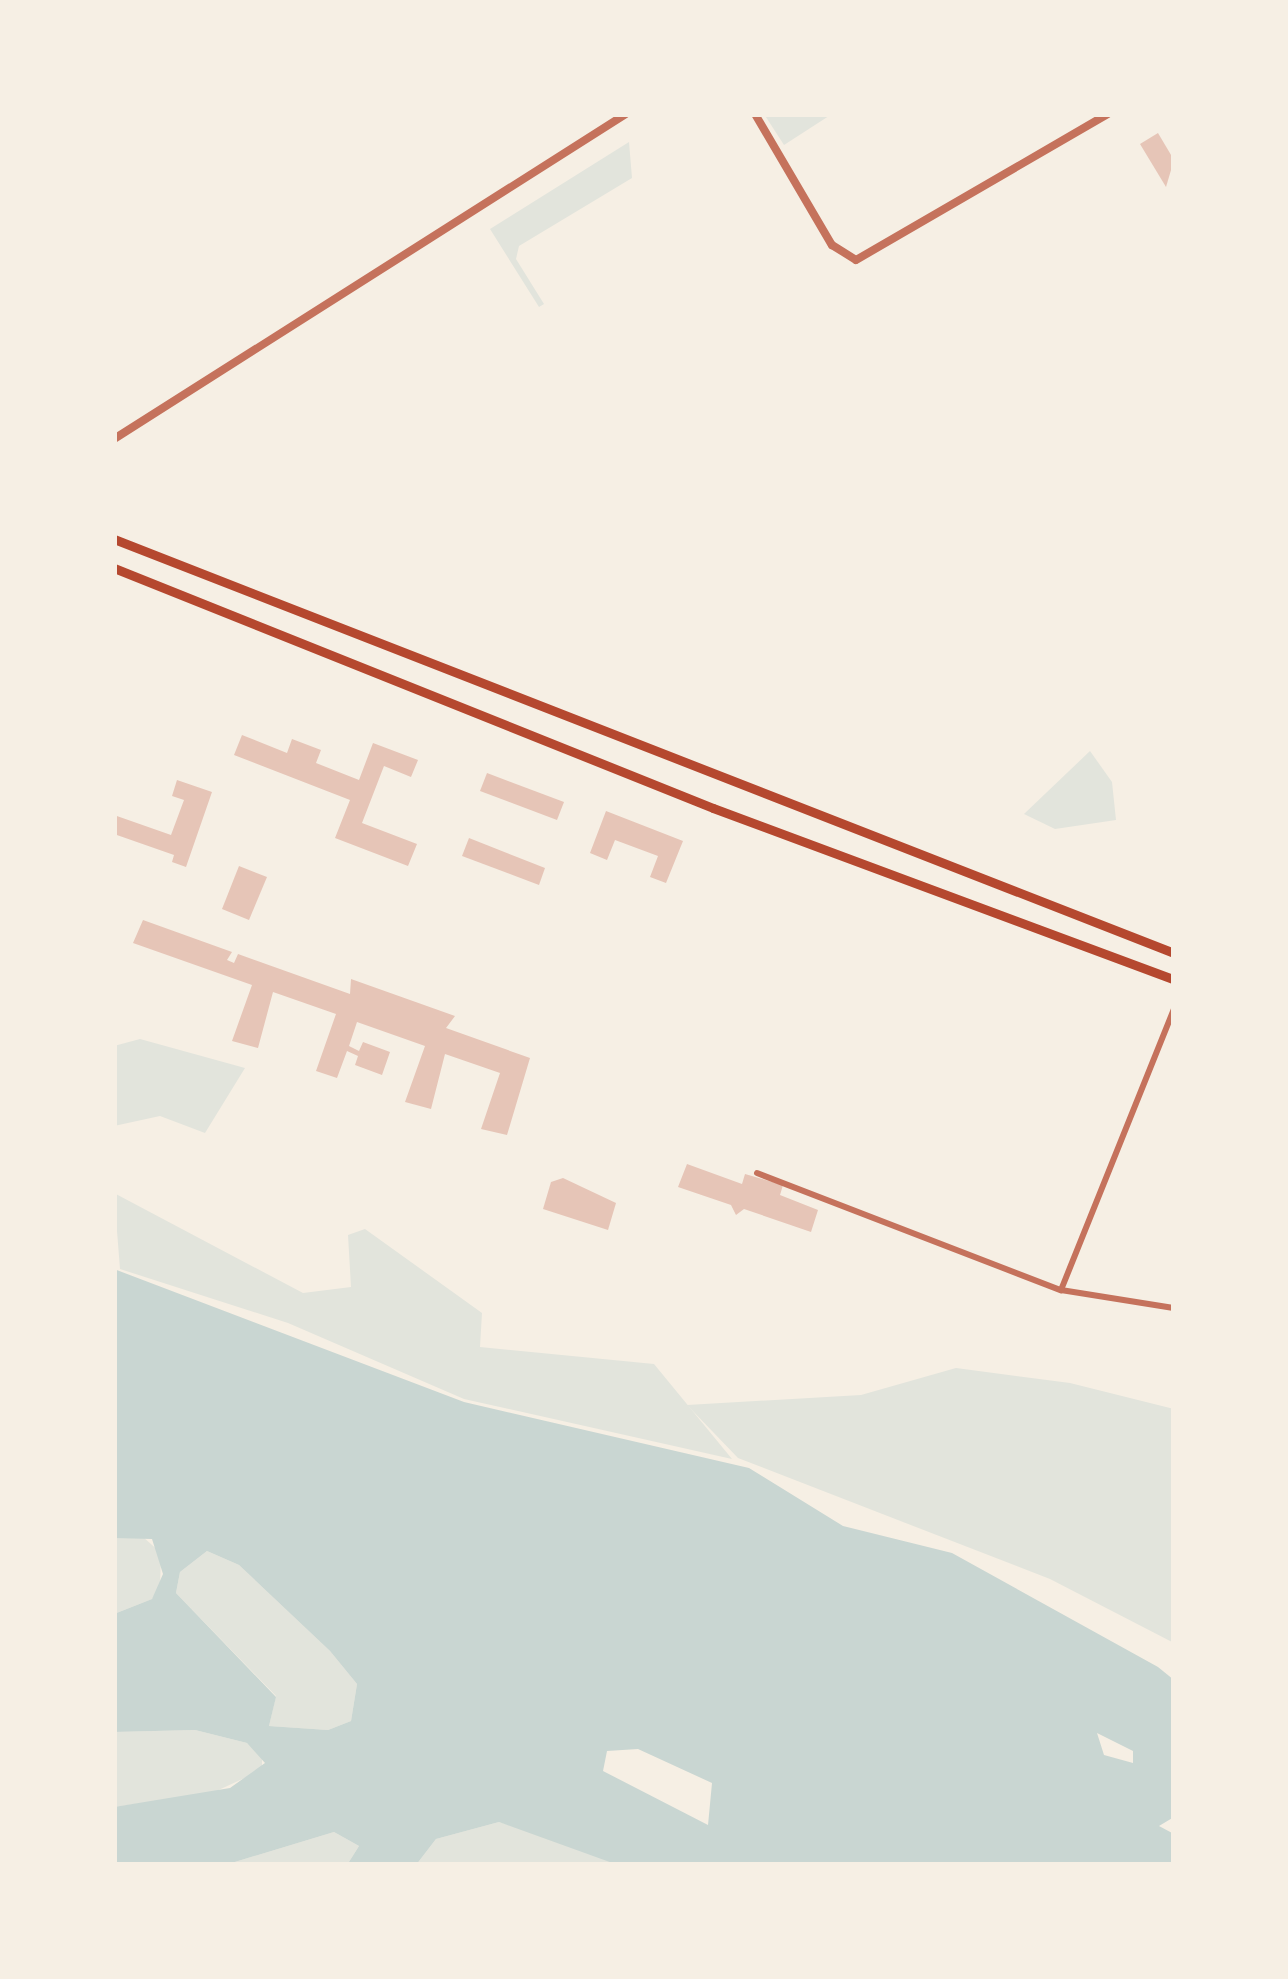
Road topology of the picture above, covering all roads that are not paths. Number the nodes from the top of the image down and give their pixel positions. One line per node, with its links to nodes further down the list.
1 (626, 114): 4 (street)
2 (755, 114): 3 (street)
3 (1108, 114)
4 (114, 439)
5 (114, 539): 7 (main road)
6 (114, 568): 8 (main road)
7 (375, 641): 8 (main road); 9 (main road)
8 (366, 667): 11 (main road)
9 (987, 884): 10 (main road); 11 (main road)
10 (1053, 910): 12 (main road); 13 (main road)
11 (981, 911): 12 (main road)
12 (1046, 936): 14 (main road)
13 (1174, 953)
14 (1174, 979)
15 (1174, 1010): 17 (street)
16 (757, 1173): 17 (street)
17 (1061, 1290): 18 (street)
18 (1174, 1308)

